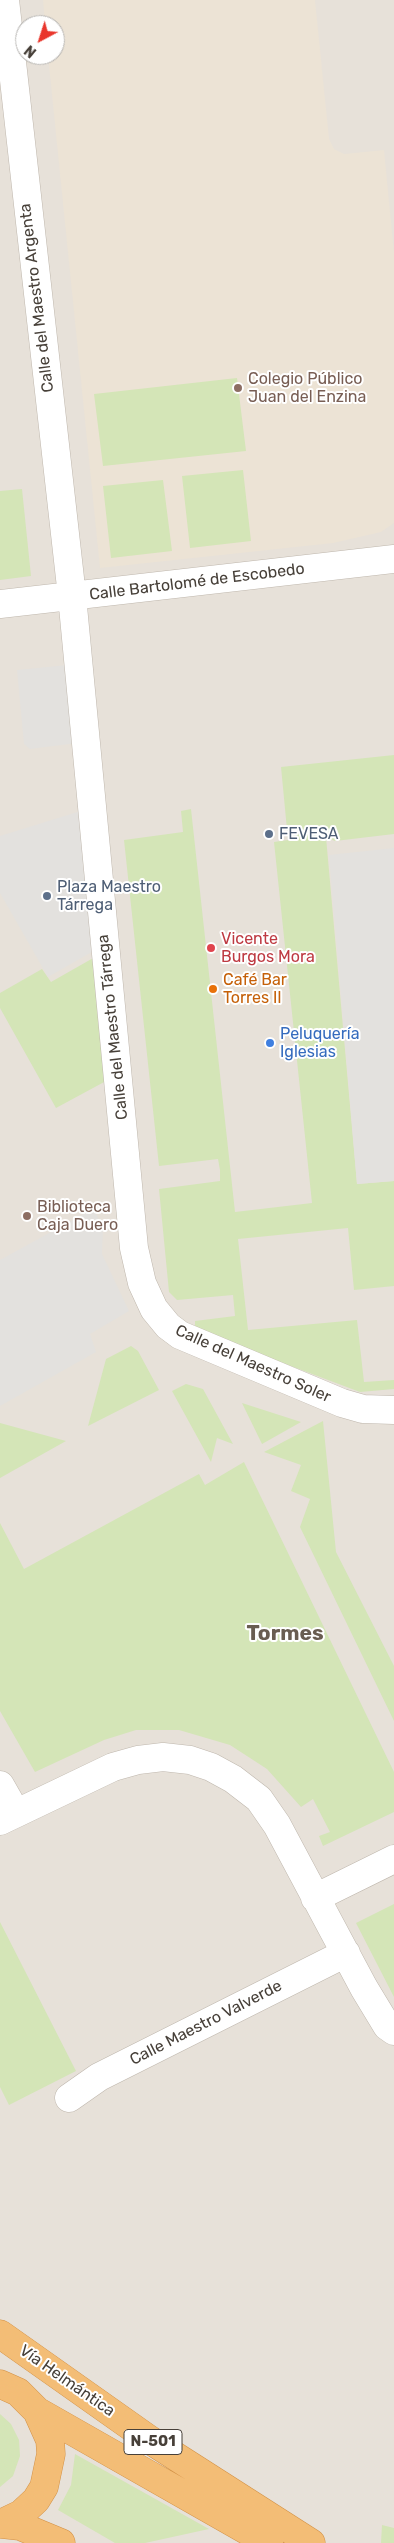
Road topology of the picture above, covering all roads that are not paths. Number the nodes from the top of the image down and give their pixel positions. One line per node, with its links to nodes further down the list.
1 (5, 0): 2 (street, Calle del Maestro Argenta)
2 (12, 183): 4 (street, Calle del Maestro Argenta)
3 (394, 559): 4 (street, Calle Bartolomé de Escobedo)
4 (72, 596): 5 (street, Calle Bartolomé de Escobedo); 6 (street, Calle del Maestro Tárrega)
5 (0, 604)
6 (134, 1248): 7 (street, Calle del Maestro Soler)
7 (394, 1410)
8 (0, 1785): 9 (street)
9 (8, 1817): 11 (street)
10 (394, 1859): 11 (street)
11 (316, 1898): 12 (street)
12 (346, 1953): 13 (street); 14 (street, Calle Maestro Valverde)
13 (394, 2031)
14 (68, 2098)
15 (0, 2334): 21 (highway, Vía Helmántica / N-501)
16 (0, 2384): 17 (highway, N-501)
17 (37, 2411): 18 (highway, N-501); 20 (highway, N-501)
18 (0, 2524): 19 (highway)
19 (61, 2543)
20 (268, 2543)
21 (310, 2543)

